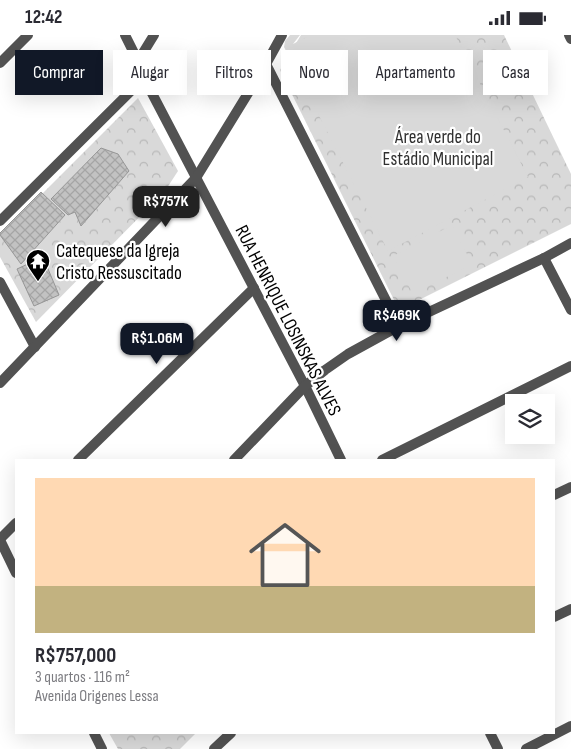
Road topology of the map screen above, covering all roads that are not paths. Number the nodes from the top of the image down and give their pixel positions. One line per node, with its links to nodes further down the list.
1 (28, 35): 10 (street)
2 (125, 35): 7 (street, RUA HENRIQUE LOSINSKAS ALVES)
3 (154, 35): 8 (street)
4 (282, 35): 9 (street)
5 (569, 35): 6 (street)
6 (571, 39)
7 (132, 50)
8 (145, 50)
9 (271, 55)
10 (0, 63)
11 (271, 74): 22 (street)
12 (127, 95): 16 (street)
13 (153, 95): 15 (street, RUA HENRIQUE LOSINSKAS ALVES)
14 (247, 95): 15 (street)
15 (196, 178): 20 (street, RUA HENRIQUE LOSINSKAS ALVES); 23 (street)
16 (0, 221)
17 (571, 243): 18 (street)
18 (544, 258): 21 (street); 22 (street)
19 (0, 282): 23 (street)
20 (254, 288): 26 (street, RUA HENRIQUE LOSINSKAS ALVES); 27 (street)
21 (571, 310)
22 (399, 326): 26 (street)
23 (34, 347): 25 (street)
24 (571, 366): 32 (street)
25 (0, 383)
26 (305, 386): 30 (street); 31 (street, RUA HENRIQUE LOSINSKAS ALVES)
27 (88, 450): 28 (street); 29 (street)
28 (79, 459)
29 (92, 459)
30 (235, 459)
31 (341, 459)
32 (384, 459)
33 (571, 487): 34 (street)
34 (555, 495)
35 (15, 524): 36 (street)
36 (0, 539): 37 (street)
37 (15, 571)
38 (571, 609): 39 (street)
39 (555, 617)
40 (571, 727): 47 (street)
41 (94, 734): 44 (street)
42 (226, 734): 45 (street)
43 (490, 734): 46 (street)
44 (102, 749)
45 (214, 749)
46 (498, 749)
47 (526, 749)

